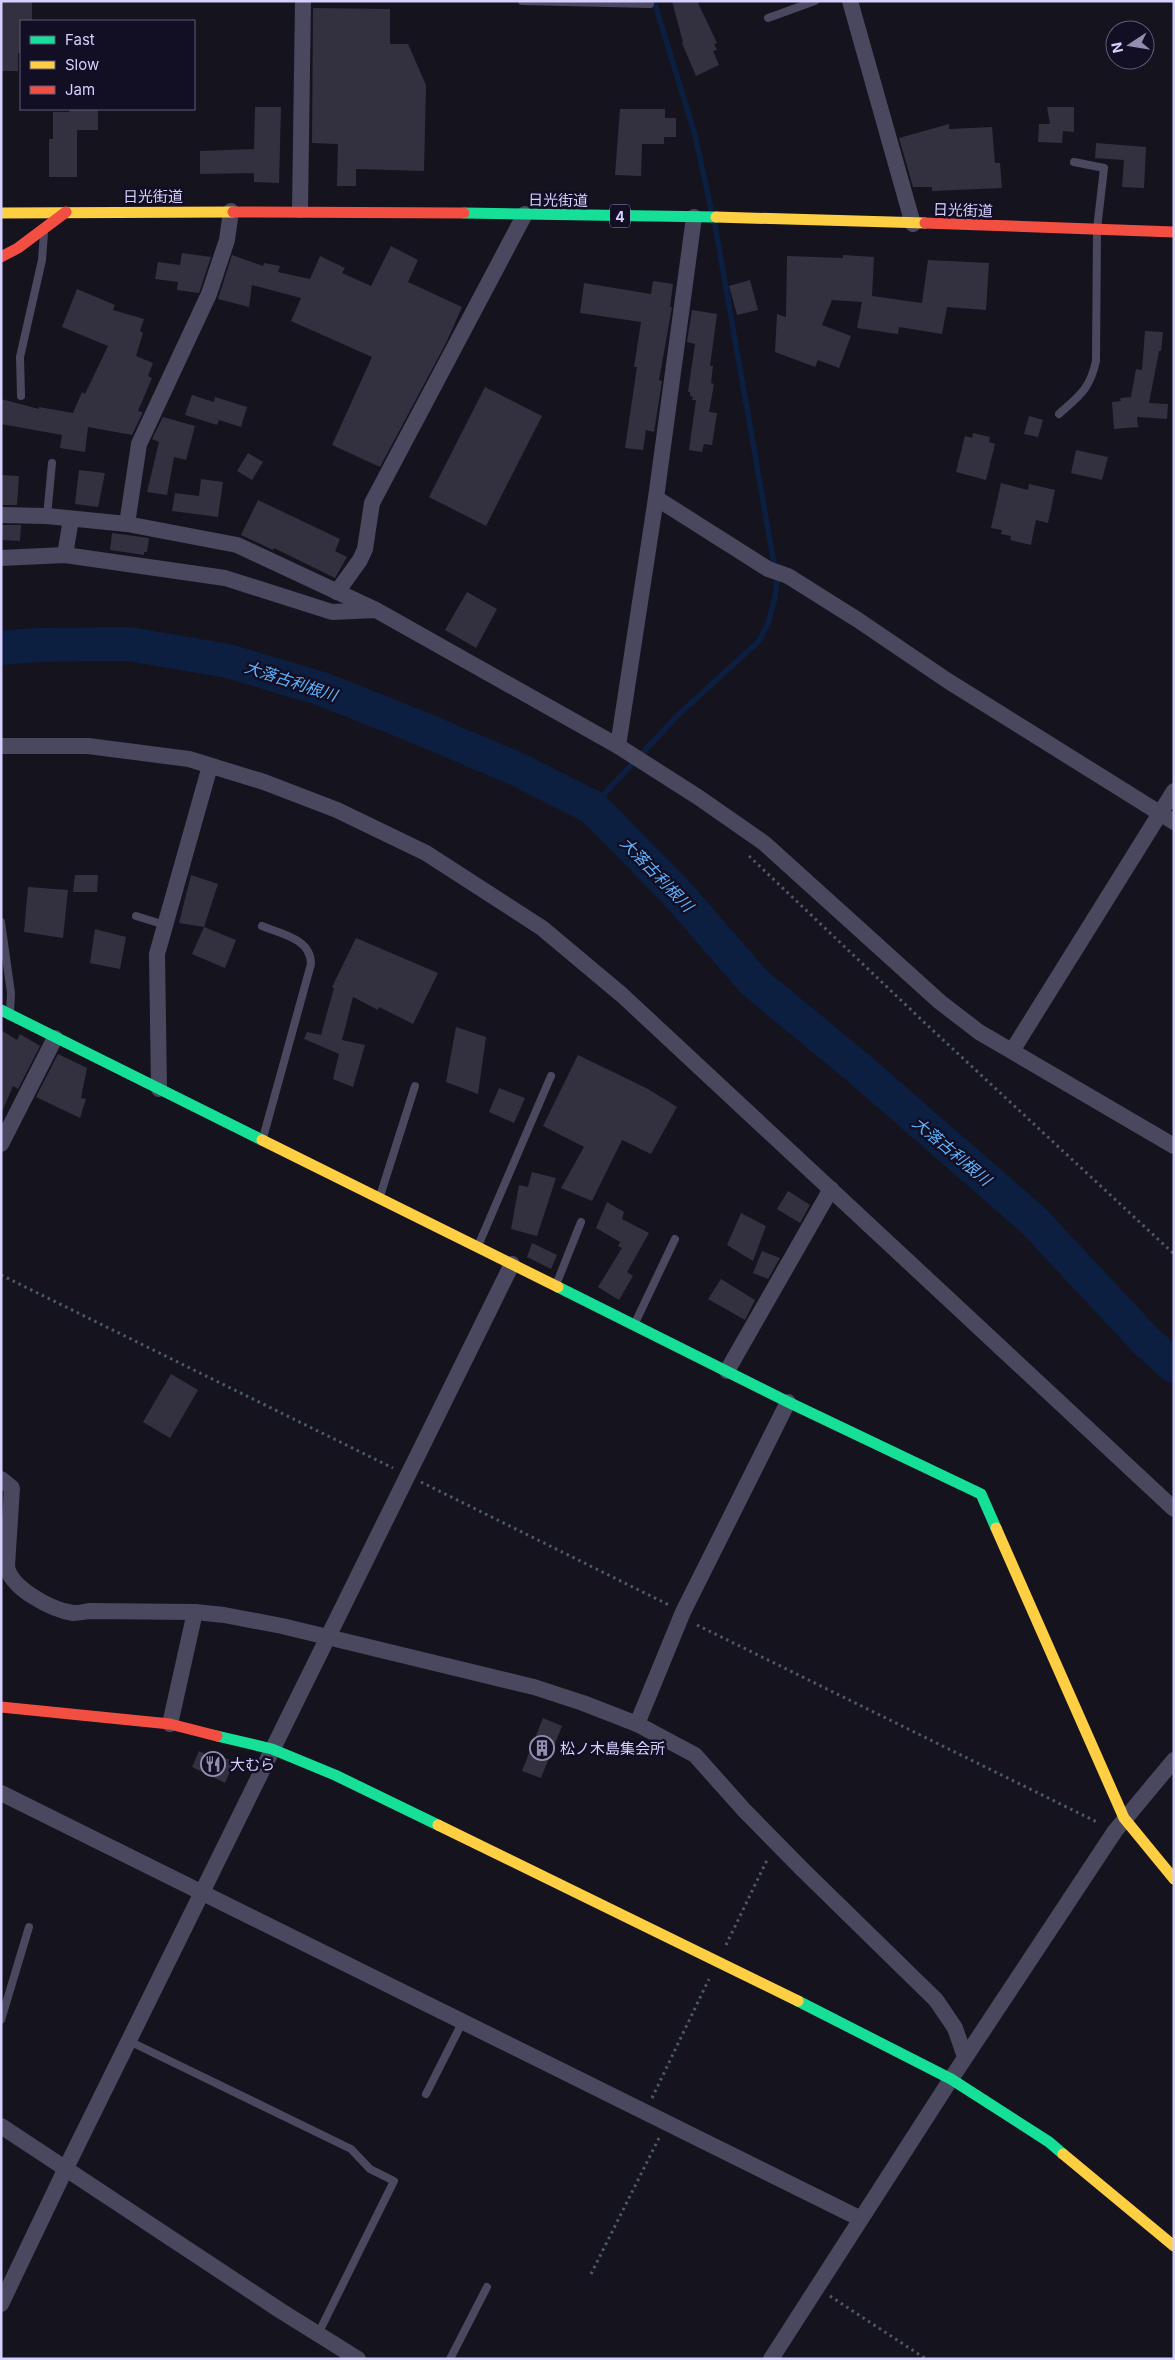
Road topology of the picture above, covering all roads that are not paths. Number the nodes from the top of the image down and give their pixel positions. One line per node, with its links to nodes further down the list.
1 (303, 1): 8 (street)
2 (522, 1): 5 (lane)
3 (815, 1): 6 (lane)
4 (850, 1): 14 (street)
5 (650, 4)
6 (768, 18)
7 (1074, 162): 16 (lane)
8 (300, 210): 9 (main road, 日光街道 / 4); 12 (main road, 日光街道 / 4)
9 (231, 211): 10 (main road, 日光街道 / 4); 26 (street)
10 (66, 212): 11 (main road, 日光街道 / 4); 15 (main road)
11 (1, 213)
12 (525, 214): 13 (main road, 日光街道 / 4); 29 (street)
13 (694, 217): 14 (main road, 日光街道 / 4); 22 (street)
14 (913, 224): 16 (main road, 日光街道 / 4)
15 (45, 229): 18 (main road); 19 (lane)
16 (1097, 229): 17 (main road, 日光街道 / 4); 20 (lane)
17 (1174, 232)
18 (1, 257)
19 (21, 396)
20 (1059, 414)
21 (52, 462): 24 (lane)
22 (656, 498): 32 (street); 35 (street)
23 (1, 515): 24 (street)
24 (46, 516): 25 (street)
25 (71, 519): 26 (street); 27 (street)
26 (127, 524): 29 (street)
27 (65, 555): 28 (street); 30 (street)
28 (1, 558)
29 (337, 592): 30 (street)
30 (376, 610): 32 (street)
31 (1, 746): 33 (street)
32 (618, 746): 43 (street)
33 (210, 766): 39 (street); 50 (street)
34 (1174, 791): 35 (street)
35 (1160, 814): 36 (street); 43 (street)
36 (1174, 822)
37 (136, 916): 39 (lane)
38 (1, 922): 41 (lane)
39 (165, 925): 46 (street)
40 (262, 926): 47 (lane)
41 (6, 1012): 42 (main road)
42 (55, 1038): 46 (main road); 48 (street)
43 (1012, 1051): 49 (street)
44 (552, 1076): 54 (lane)
45 (415, 1086): 51 (lane)
46 (159, 1090): 47 (main road)
47 (263, 1140): 51 (main road)
48 (1, 1144)
49 (1174, 1146)
50 (831, 1190): 58 (street); 61 (street)
51 (379, 1198): 54 (main road)
52 (581, 1222): 56 (lane)
53 (675, 1239): 57 (lane)
54 (478, 1247): 55 (main road)
55 (512, 1264): 56 (main road); 63 (street)
56 (556, 1285): 57 (main road)
57 (634, 1324): 58 (main road)
58 (727, 1371): 59 (main road)
59 (788, 1402): 66 (street); 70 (main road)
60 (1, 1479): 62 (street)
61 (1174, 1509)
62 (195, 1612): 63 (street); 65 (street)
63 (327, 1638): 66 (street); 67 (street)
64 (1, 1707): 65 (main road)
65 (170, 1724): 67 (main road)
66 (637, 1724): 77 (street)
67 (272, 1749): 72 (street); 78 (main road)
68 (1174, 1760): 70 (street)
69 (1, 1793): 72 (street)
70 (1120, 1825): 71 (main road); 77 (street)
71 (1174, 1879)
72 (202, 1892): 75 (street); 76 (street)
73 (28, 1927): 74 (lane)
74 (1, 2020)
75 (463, 2021): 79 (lane); 82 (street)
76 (129, 2041): 81 (street); 86 (lane)
77 (965, 2057): 78 (street)
78 (951, 2079): 82 (street); 83 (main road)
79 (426, 2094)
80 (1, 2126): 81 (street)
81 (66, 2168): 85 (street); 86 (street)
82 (861, 2219): 89 (street)
83 (1174, 2246)
84 (486, 2287): 88 (lane)
85 (1, 2304)
86 (318, 2334): 87 (street)
87 (358, 2359)
88 (450, 2359)
89 (771, 2359)

